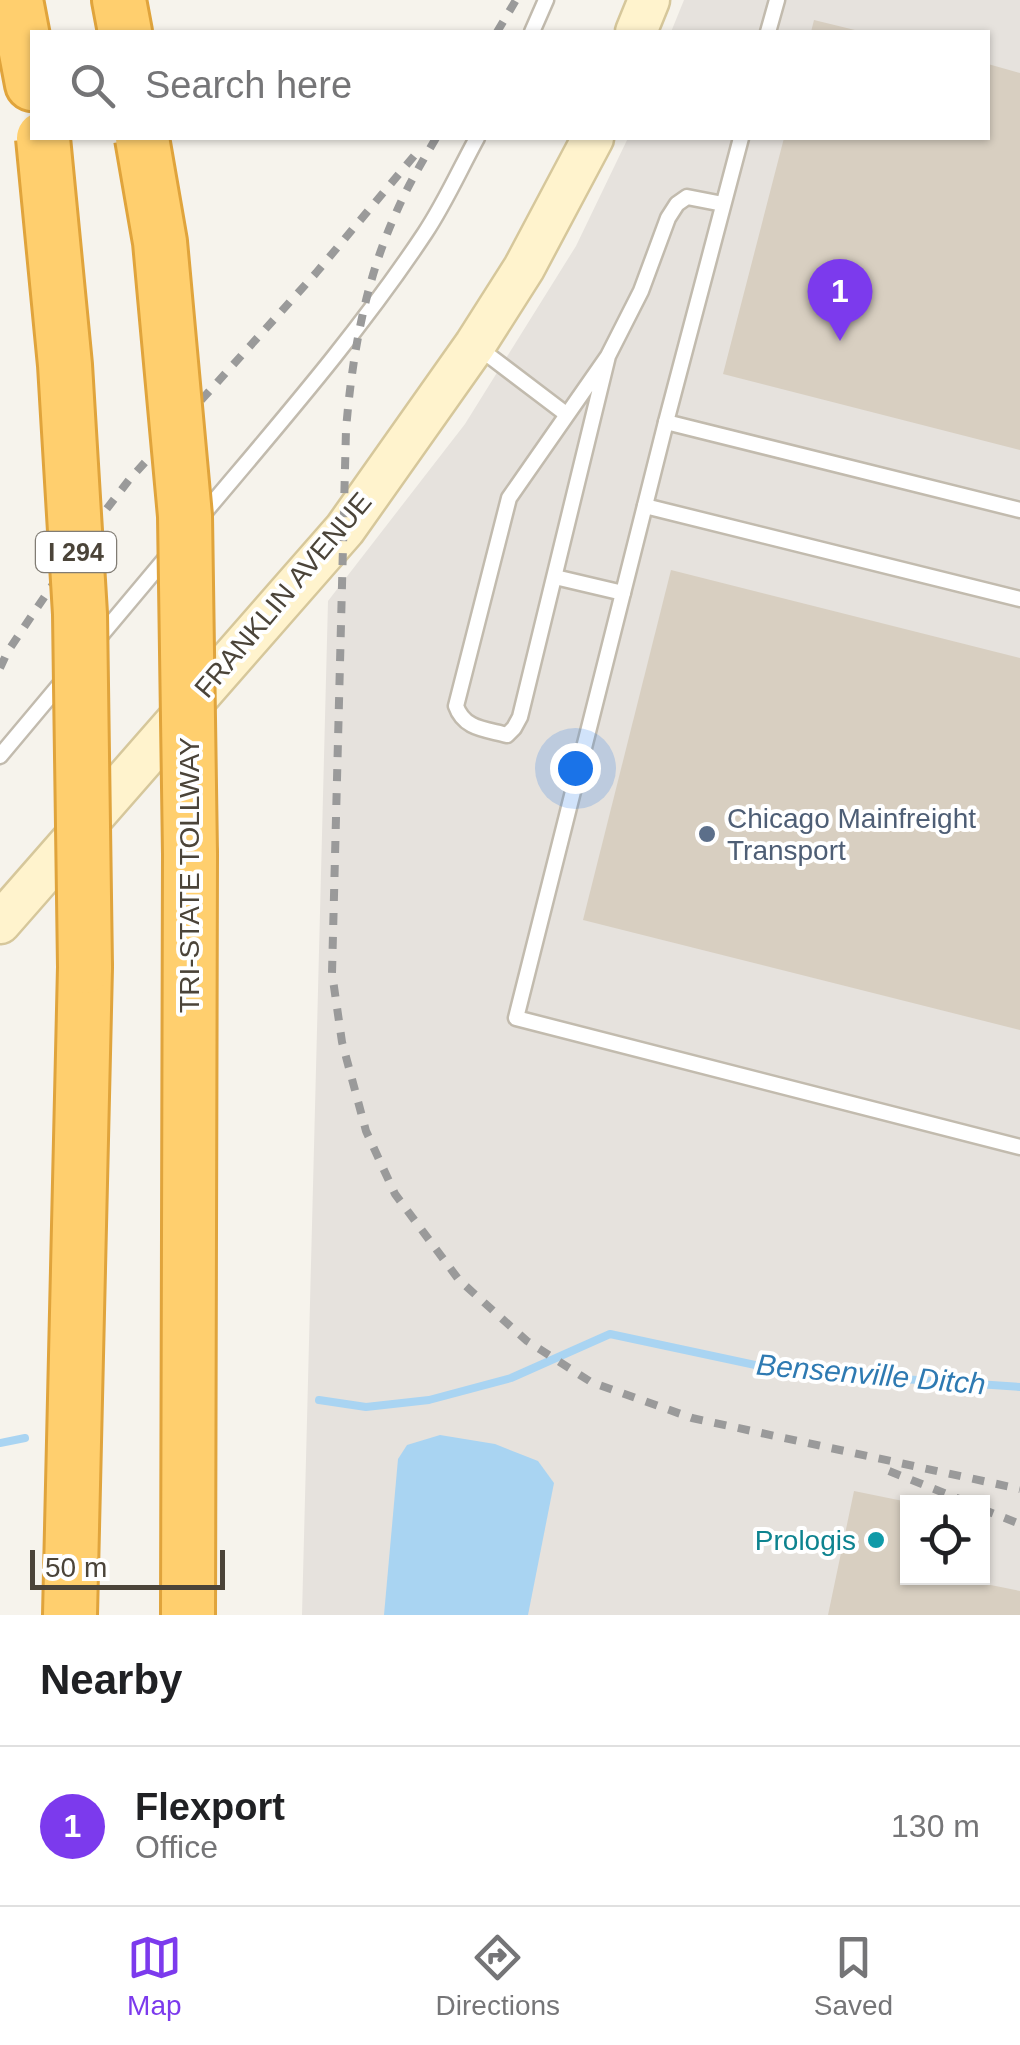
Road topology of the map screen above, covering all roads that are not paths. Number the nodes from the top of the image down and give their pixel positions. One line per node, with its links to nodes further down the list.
1 (16, 0): 10 (highway)
2 (119, 0): 6 (highway)
3 (546, 0): 7 (lane)
4 (649, 0): 8 (main road)
5 (777, 0): 9 (lane)
6 (125, 30)
7 (533, 30)
8 (637, 30)
9 (769, 30)
10 (30, 74)
11 (42, 140): 29 (highway, I 294, bridge)
12 (142, 140): 30 (highway, TRI-STATE TOLLWAY, bridge)
13 (476, 140): 26 (lane)
14 (592, 140): 17 (main road, FRANKLIN AVENUE)
15 (740, 140): 16 (lane)
16 (723, 204): 18 (lane); 20 (lane)
17 (475, 345): 19 (lane); 27 (main road, FRANKLIN AVENUE)
18 (608, 356): 19 (lane); 23 (lane)
19 (566, 414): 23 (lane)
20 (666, 422): 21 (lane); 22 (lane)
21 (645, 506): 24 (lane); 25 (lane)
22 (1020, 510)
23 (554, 577): 24 (lane)
24 (623, 593): 28 (lane)
25 (1020, 600)
26 (0, 756)
27 (0, 923)
28 (1020, 1147)
29 (70, 1615)
30 (188, 1615)

